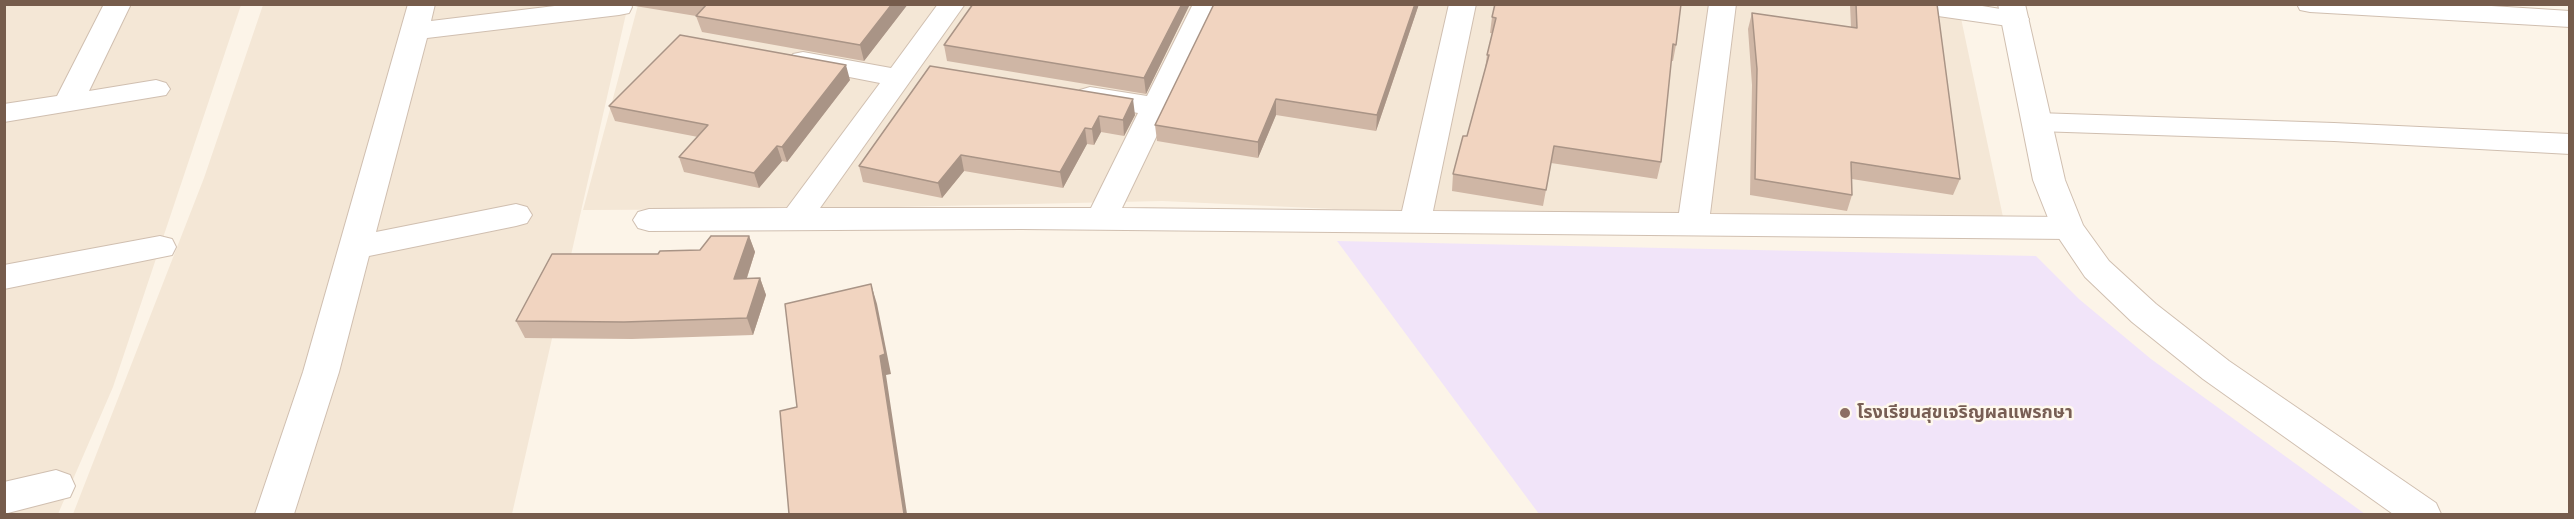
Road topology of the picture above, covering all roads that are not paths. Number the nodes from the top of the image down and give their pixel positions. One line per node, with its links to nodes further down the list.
1 (118, 4): 16 (street)
2 (952, 4): 13 (street)
3 (1207, 4): 17 (street)
4 (1463, 4): 25 (street)
5 (1722, 4): 26 (street)
6 (1910, 4): 9 (street)
7 (2310, 4): 11 (street)
8 (619, 7): 10 (street)
9 (2013, 12): 19 (street)
10 (418, 18): 29 (street)
11 (2570, 19)
12 (775, 55): 13 (street)
13 (913, 71): 23 (street)
14 (156, 88): 16 (street)
15 (1062, 91): 17 (street)
16 (68, 103): 18 (street)
17 (1156, 107): 24 (street)
18 (4, 113)
19 (2037, 122): 20 (street); 27 (street)
20 (2570, 144)
21 (516, 215): 29 (street)
22 (649, 219): 23 (street)
23 (796, 219): 24 (street)
24 (1101, 219): 25 (street)
25 (1415, 222): 26 (street)
26 (1694, 225): 27 (street)
27 (2068, 228): 34 (street)
28 (160, 247): 30 (street)
29 (356, 247): 33 (street)
30 (4, 277)
31 (56, 486): 32 (street)
32 (4, 498)
33 (274, 514)
34 (2422, 514)

